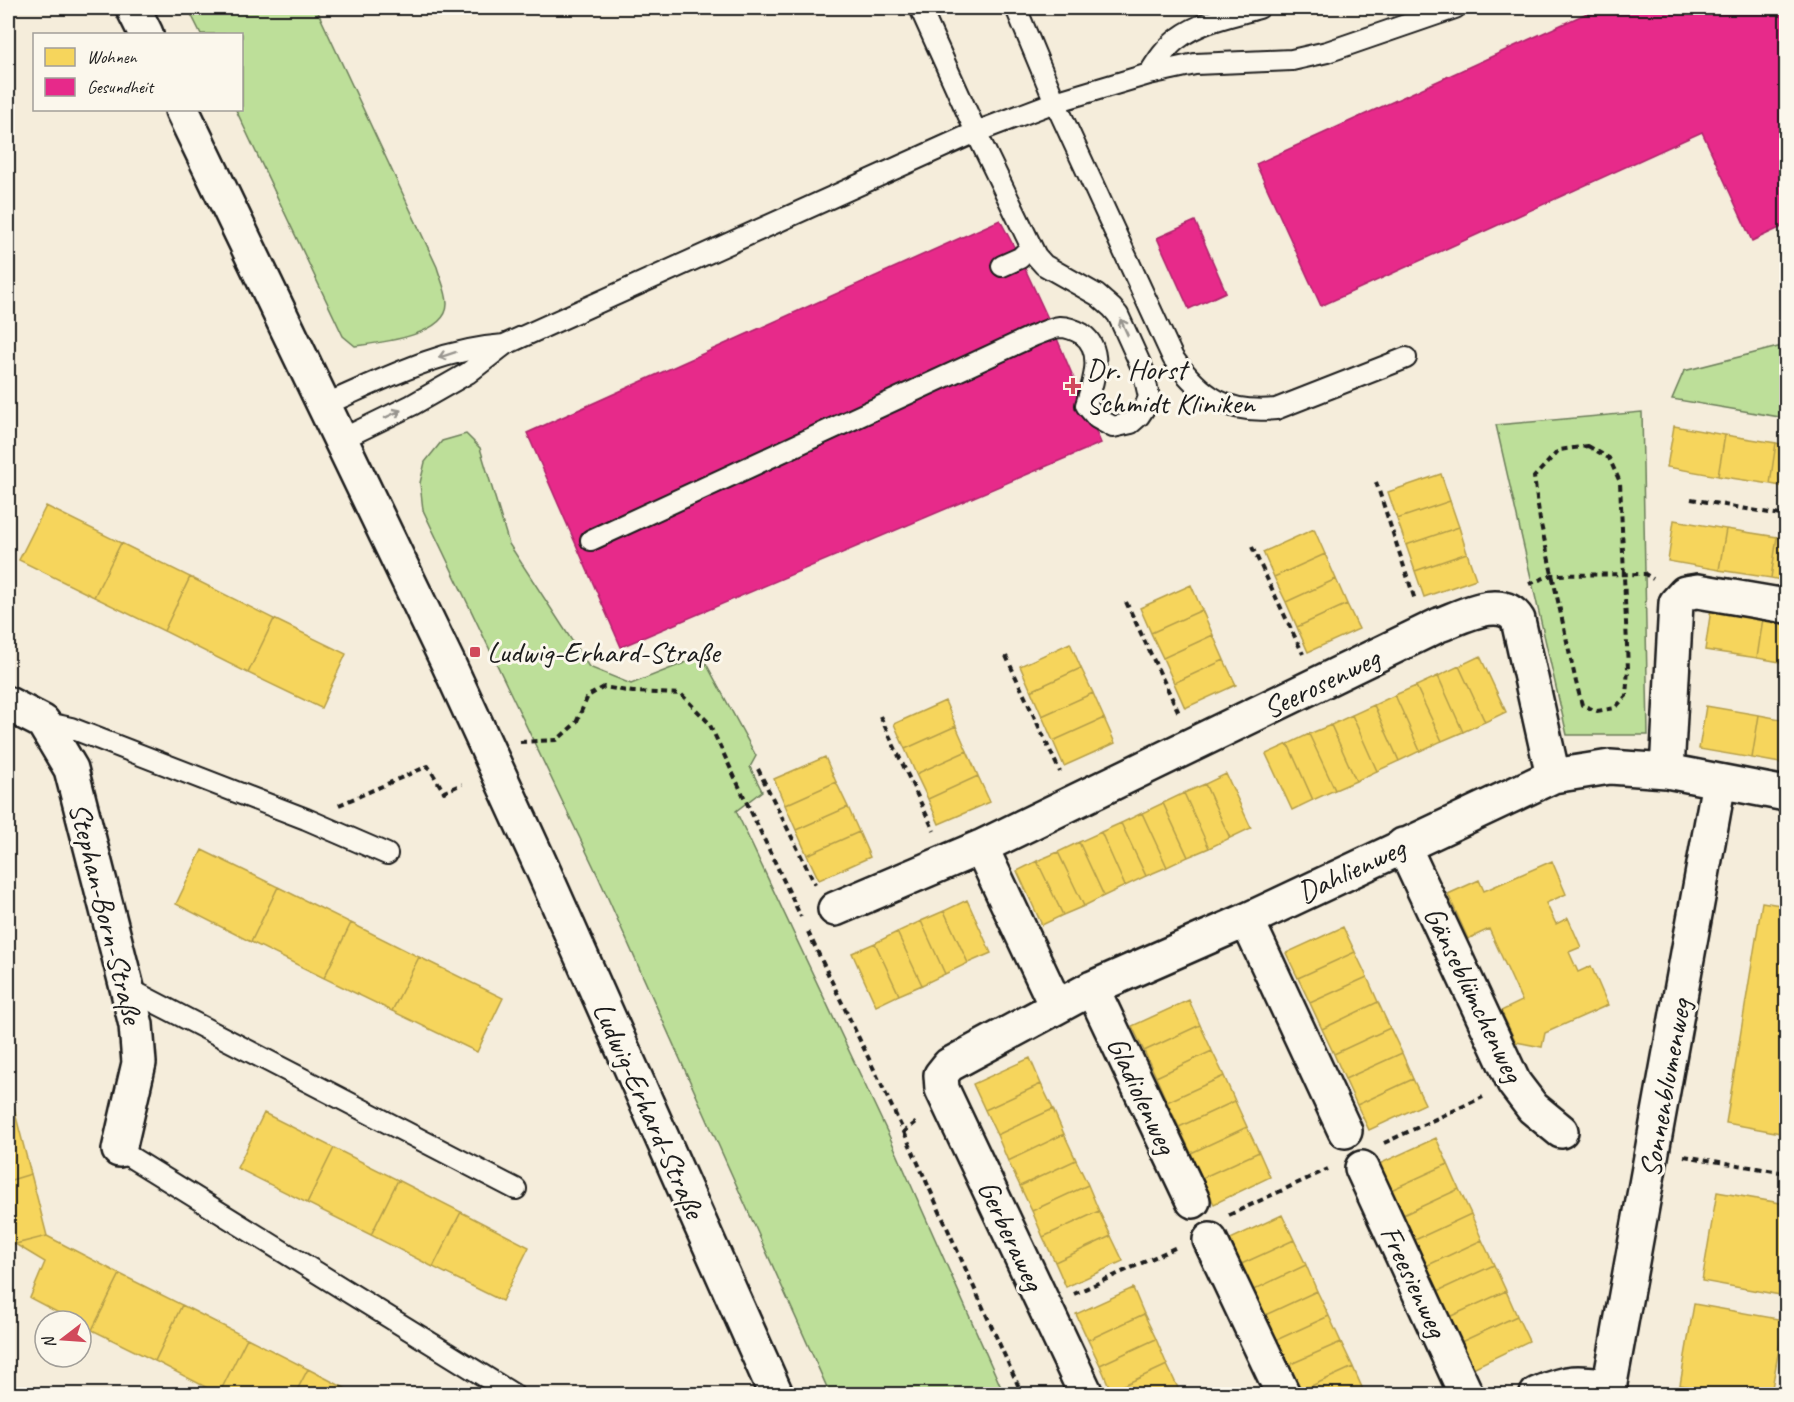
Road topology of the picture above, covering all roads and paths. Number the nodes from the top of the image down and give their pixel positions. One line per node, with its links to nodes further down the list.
1 (133, 8): 6 (street)
2 (920, 8): 10 (lane)
3 (1016, 8): 8 (lane)
4 (1259, 8): 7 (lane)
5 (1455, 8): 7 (lane)
6 (146, 33)
7 (1149, 74): 8 (lane)
8 (1055, 102): 10 (lane); 14 (lane)
9 (182, 111): 15 (street, Ludwig-Erhard-Straße)
10 (976, 132): 11 (lane); 13 (lane)
11 (1031, 247): 12 (lane); 20 (lane, one-way to 11)
12 (1002, 266)
13 (504, 345): 15 (lane, one-way to 15); 16 (lane, one-way to 13)
14 (1406, 358)
15 (324, 405): 16 (street, Ludwig-Erhard-Straße)
16 (340, 440): 68 (street, Ludwig-Erhard-Straße)
17 (1376, 482): 28 (path)
18 (1691, 499): 19 (path)
19 (1786, 516)
20 (591, 540)
21 (1252, 547): 30 (path)
22 (1552, 575): 23 (path); 23 (path); 23 (path); 27 (path)
23 (1622, 575): 24 (path)
24 (1681, 598): 26 (street); 38 (street)
25 (1126, 602): 36 (path)
26 (1786, 606)
27 (1497, 608): 28 (street, Seerosenweg); 39 (street)
28 (1426, 632): 30 (street, Seerosenweg)
29 (1006, 656): 43 (path)
30 (1318, 684): 36 (street, Seerosenweg)
31 (681, 694): 35 (path)
32 (8, 704): 34 (street)
33 (880, 716): 48 (path)
34 (43, 722): 44 (lane); 51 (street, Stephan-Born-Straße)
35 (513, 742)
36 (1194, 744): 43 (street, Seerosenweg)
37 (758, 769): 49 (path)
38 (1667, 771): 39 (street, Dahlienweg); 40 (street, Dahlienweg)
39 (1553, 776): 45 (street, Dahlienweg)
40 (1719, 782): 42 (street, Dahlienweg); 59 (street, Sonnenblumenweg)
41 (462, 784): 44 (path)
42 (1786, 794)
43 (1075, 803): 46 (street, Seerosenweg)
44 (306, 819): 47 (lane)
45 (1403, 845): 50 (street, Dahlienweg); 56 (street, Gänseblümchenweg)
46 (981, 847): 48 (street, Seerosenweg); 53 (street)
47 (387, 854)
48 (949, 862): 49 (street, Seerosenweg)
49 (827, 901)
50 (1247, 920): 52 (street, Dahlienweg); 55 (street)
51 (127, 988): 58 (street, Stephan-Born-Straße); 62 (lane)
52 (1092, 988): 53 (street, Dahlienweg); 63 (street, Gladiolenweg)
53 (1056, 1006): 54 (street, Dahlienweg)
54 (940, 1075): 70 (street, Gerberaweg)
55 (1345, 1131)
56 (1561, 1131)
57 (904, 1132): 69 (path)
58 (119, 1150): 67 (lane)
59 (1654, 1151): 61 (path); 66 (street, Sonnenblumenweg)
60 (1362, 1168): 72 (street, Freesienweg)
61 (1786, 1173)
62 (516, 1189)
63 (1193, 1202)
64 (1198, 1241): 65 (path); 71 (street)
65 (1068, 1297)
66 (1609, 1390): 73 (street)
67 (513, 1394)
68 (776, 1395)
69 (1022, 1395)
70 (1086, 1395)
71 (1283, 1395)
72 (1466, 1395)
73 (1537, 1395)

